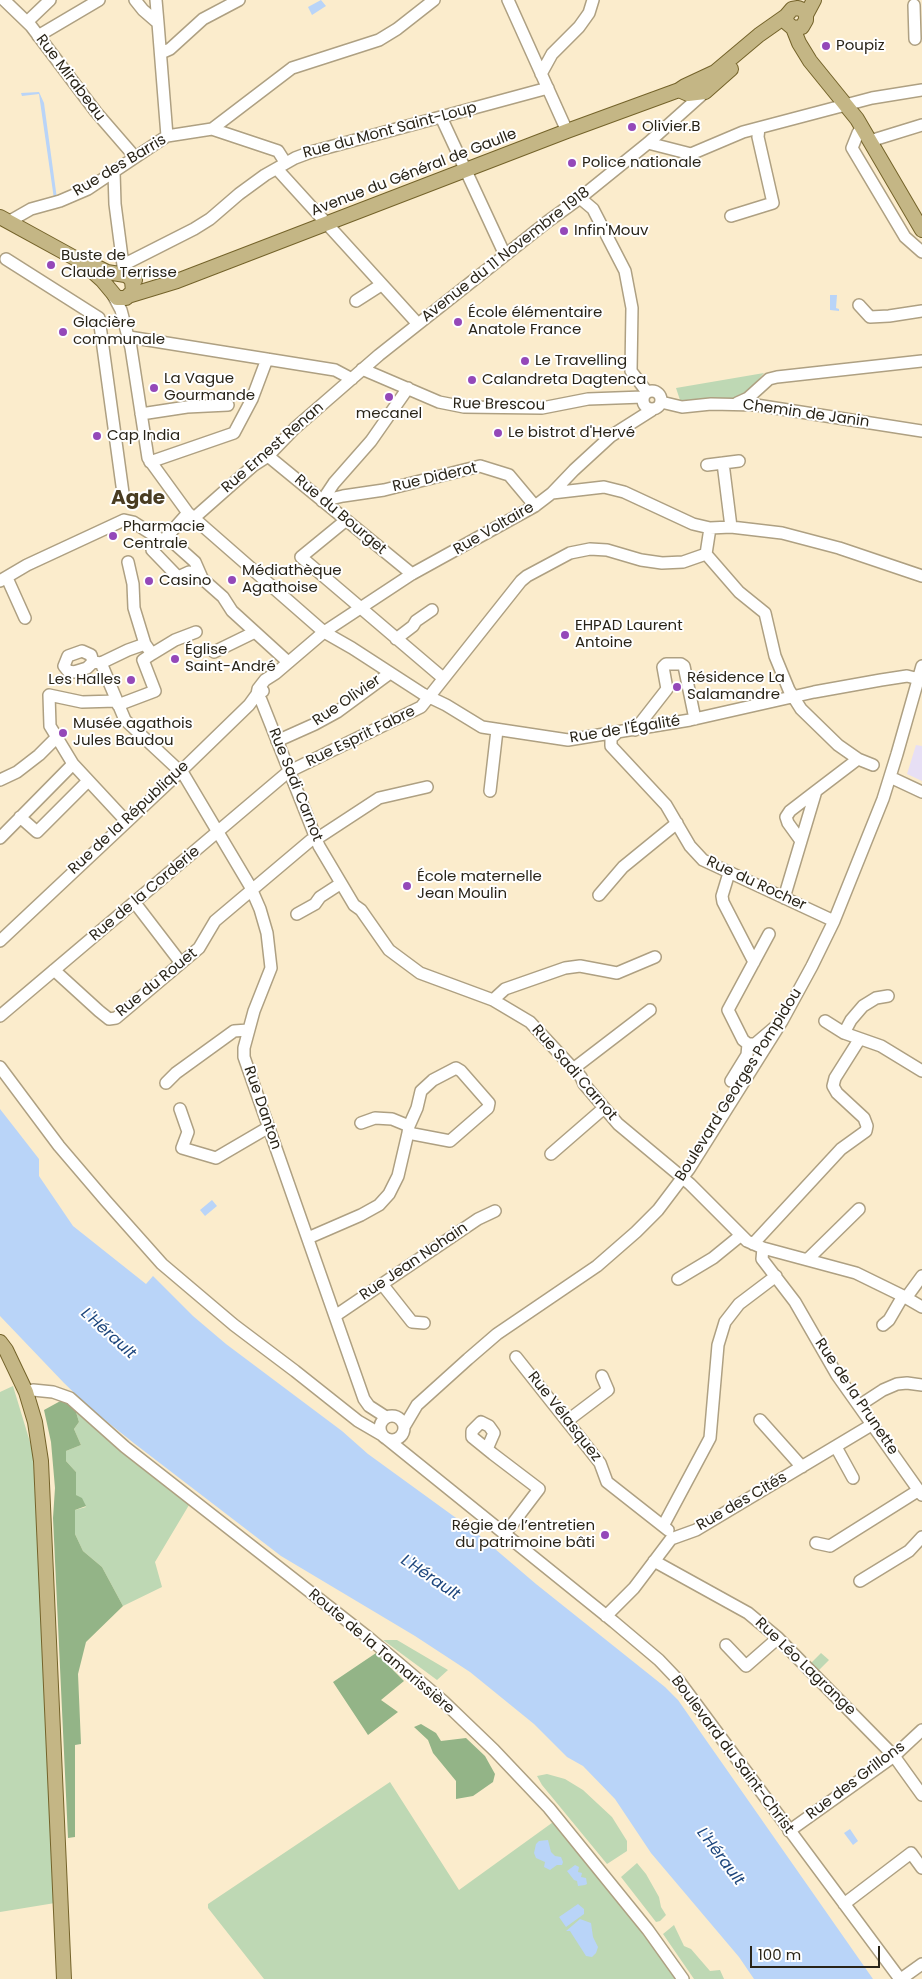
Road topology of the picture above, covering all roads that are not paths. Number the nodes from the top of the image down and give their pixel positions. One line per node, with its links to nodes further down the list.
1 (4, 0): 13 (street, Rue Mirabeau)
2 (50, 0): 13 (street)
3 (99, 0): 16 (street)
4 (135, 0): 15 (street)
5 (156, 0): 15 (street)
6 (239, 0): 18 (street)
7 (434, 0): 29 (street)
8 (508, 0): 19 (street)
9 (593, 0): 19 (street)
10 (814, 0): 12 (main road)
11 (914, 5): 14 (street)
12 (796, 14): 21 (main road, Avenue du Général de Gaulle); 23 (main road); 24 (main road)
13 (27, 22): 16 (street, Rue Mirabeau)
14 (918, 22): 17 (street)
15 (158, 23): 18 (street)
16 (38, 36): 34 (street, Rue Mirabeau)
17 (915, 39)
18 (161, 53): 31 (street)
19 (542, 74): 20 (street)
20 (548, 88): 25 (street, Rue du Mont Saint-Loup); 30 (street)
21 (679, 90): 23 (main road, Avenue du Général de Gaulle); 30 (main road, Avenue du Général de Gaulle)
22 (922, 90): 24 (street)
23 (705, 92): 33 (street, Avenue du 11 Novembre 1918)
24 (846, 105): 27 (street); 28 (main road)
25 (441, 117): 35 (street, Rue du Mont Saint-Loup); 36 (street)
26 (922, 126): 32 (street)
27 (759, 128): 33 (street); 39 (street)
28 (862, 128): 32 (main road); 43 (street)
29 (212, 129): 31 (street, Rue des Barris); 35 (street, Rue des Barris)
30 (567, 131): 36 (main road, Avenue du Général de Gaulle)
31 (167, 136): 34 (street, Rue des Barris)
32 (870, 141): 42 (main road)
33 (648, 143): 38 (street, Avenue du 11 Novembre 1918)
34 (135, 157): 37 (street, Rue des Barris)
35 (281, 166): 41 (street, Rue des Barris); 47 (street, Rue du Mont Saint-Loup)
36 (465, 171): 41 (main road, Avenue du Général de Gaulle); 44 (street)
37 (114, 172): 40 (street, Rue des Barris); 47 (street)
38 (580, 198): 44 (street, Avenue du 11 Novembre 1918); 62 (street)
39 (731, 216)
40 (5, 219): 46 (main road)
41 (326, 224): 48 (main road, Avenue du Général de Gaulle); 49 (street, Rue des Barris)
42 (922, 230)
43 (922, 252)
44 (505, 255): 55 (street, Avenue du 11 Novembre 1918)
45 (6, 259): 74 (street)
46 (82, 262): 47 (main road, Avenue du Général de Gaulle); 50 (main road)
47 (123, 273): 48 (main road, Avenue du Général de Gaulle); 50 (main road); 51 (main road)
48 (160, 285): 51 (main road, Avenue du Général de Gaulle)
49 (381, 285): 52 (street); 55 (street, Rue des Barris)
50 (112, 294): 51 (main road); 56 (street)
51 (130, 296): 56 (street)
52 (356, 301)
53 (859, 305): 54 (street)
54 (922, 311)
55 (418, 324): 59 (street, Avenue du 11 Novembre 1918)
56 (128, 332): 57 (street); 67 (street)
57 (267, 359): 60 (street); 71 (street)
58 (921, 360): 64 (street)
59 (362, 369): 60 (street, Avenue du 11 Novembre 1918); 61 (street, Rue Brescou)
60 (352, 378): 69 (street, Rue Ernest Renan)
61 (408, 388): 62 (street, Rue Brescou); 76 (street)
62 (645, 395): 63 (street); 66 (street)
63 (661, 402): 64 (street, Chemin de Janin); 66 (street)
64 (734, 404): 68 (street, Chemin de Janin)
65 (228, 405): 67 (street)
66 (652, 410): 75 (street, Rue Voltaire)
67 (141, 414): 71 (street)
68 (922, 432)
69 (268, 456): 76 (street, Rue du Bourget); 78 (street, Rue Ernest Renan)
70 (739, 461): 72 (street)
71 (150, 462): 78 (street, Rue de l'Égalité)
72 (723, 463): 73 (street); 81 (street)
73 (707, 465)
74 (121, 493)
75 (552, 493): 77 (street, Rue Voltaire); 80 (street)
76 (322, 501): 77 (street, Rue Diderot); 79 (street, Rue du Bourget)
77 (535, 506): 86 (street, Rue Voltaire)
78 (191, 515): 82 (street, Rue Ernest Renan); 95 (street, Rue de l'Égalité)
79 (345, 521): 86 (street, Rue du Bourget); 90 (street)
80 (710, 528): 81 (street); 84 (street)
81 (731, 528): 87 (street)
82 (165, 539): 88 (street); 89 (street)
83 (152, 550): 88 (street)
84 (706, 554): 103 (street, Rue Esprit Fabre); 107 (street)
85 (128, 562): 97 (street)
86 (412, 574): 90 (street, Rue Voltaire)
87 (922, 576)
88 (202, 579): 94 (street)
89 (4, 580): 92 (street)
90 (360, 607): 95 (street, Rue Voltaire); 96 (street)
91 (432, 610): 96 (street)
92 (25, 618)
93 (196, 632): 99 (street)
94 (255, 632): 98 (street); 100 (street)
95 (324, 632): 100 (street, Rue de la République); 102 (street, Rue de l'Égalité)
96 (396, 639): 103 (street)
97 (145, 644): 99 (street); 108 (street)
98 (214, 652)
99 (152, 654): 108 (street)
100 (288, 662): 105 (street, Rue de la République)
101 (922, 666): 104 (street, Boulevard Georges Pompidou)
102 (390, 672): 106 (street, Rue de l'Égalité); 115 (street, Rue Olivier)
103 (443, 678): 106 (street, Rue Esprit Fabre)
104 (919, 678): 107 (street, Rue de l'Égalité); 122 (street, Boulevard Georges Pompidou)
105 (257, 694): 115 (street, Rue Sadi Carnot); 120 (street, Rue de la République)
106 (430, 697): 110 (street, Rue de l'Égalité); 121 (street, Rue Esprit Fabre)
107 (793, 697): 109 (street, Rue de l'Égalité); 117 (street)
108 (117, 703): 113 (street); 120 (street, Rue Danton)
109 (695, 719): 111 (street, Rue de l'Égalité); 111 (street)
110 (497, 730): 114 (street, Rue de l'Égalité); 126 (street)
111 (635, 730): 112 (street, Rue de l'Égalité)
112 (618, 732): 114 (street, Rue de l'Égalité); 116 (street)
113 (57, 737): 118 (street); 123 (street)
114 (590, 737): 116 (street, Rue du Rocher)
115 (277, 741): 121 (street, Rue Sadi Carnot)
116 (611, 746): 131 (street, Rue du Rocher)
117 (858, 759): 119 (street); 127 (street)
118 (73, 764): 124 (street); 129 (street)
119 (873, 764)
120 (181, 771): 130 (street, Rue de la République); 132 (street, Rue Danton)
121 (288, 772): 132 (street, Rue de la Corderie); 134 (street, Rue Sadi Carnot)
122 (890, 777): 128 (street); 143 (street, Boulevard Georges Pompidou)
123 (0, 780)
124 (88, 781): 129 (street); 130 (street)
125 (427, 787): 134 (street, Rue du Rouet)
126 (490, 791)
127 (816, 791): 135 (street); 135 (street)
128 (922, 792)
129 (20, 817): 133 (street)
130 (126, 821): 145 (street, Rue de la République)
131 (677, 823): 136 (street, Rue du Rocher); 139 (street)
132 (218, 832): 138 (street, Rue Danton); 141 (street, Rue de la Corderie)
133 (0, 838)
134 (315, 839): 137 (street, Rue Sadi Carnot); 138 (street, Rue du Rouet)
135 (801, 840): 140 (street)
136 (729, 873): 140 (street, Rue du Rocher); 147 (street)
137 (340, 884): 142 (street); 151 (street, Rue Sadi Carnot)
138 (252, 891): 148 (street, Rue du Rouet); 156 (street, Rue Danton)
139 (598, 895)
140 (784, 898): 143 (street, Rue du Rocher)
141 (135, 903): 148 (street); 149 (street, Rue de la Corderie)
142 (297, 914)
143 (834, 921): 154 (street, Boulevard Georges Pompidou)
144 (769, 934): 147 (street)
145 (1, 938)
146 (655, 957): 151 (street)
147 (754, 962): 159 (street)
148 (181, 963): 149 (street, Rue du Rouet)
149 (54, 970): 153 (street, Rue de la Corderie)
150 (888, 996): 157 (street)
151 (493, 1000): 161 (street, Rue Sadi Carnot)
152 (650, 1010): 161 (street)
153 (0, 1016)
154 (782, 1021): 159 (street); 171 (street, Boulevard Georges Pompidou)
155 (824, 1021): 157 (street)
156 (248, 1030): 164 (street); 168 (street, Rue Danton)
157 (844, 1033): 158 (street)
158 (859, 1040): 162 (street); 176 (street)
159 (748, 1044): 163 (street)
160 (0, 1067): 199 (street, Boulevard du Saint-Christ)
161 (573, 1069): 165 (street, Rue Sadi Carnot)
162 (922, 1070)
163 (731, 1081)
164 (166, 1083)
165 (604, 1108): 170 (street); 171 (street, Rue Sadi Carnot)
166 (180, 1109): 168 (street)
167 (361, 1123): 169 (street)
168 (269, 1127): 175 (street, Rue Danton)
169 (408, 1130): 169 (street); 175 (street)
170 (551, 1154)
171 (683, 1178): 174 (street, Rue Sadi Carnot); 192 (street, Boulevard Georges Pompidou)
172 (859, 1209): 177 (street)
173 (495, 1211): 181 (street, Rue Jean Nohain)
174 (740, 1236): 176 (street, Rue Sadi Carnot); 180 (street)
175 (308, 1238): 184 (street, Rue Danton)
176 (758, 1246): 177 (street, Rue Sadi Carnot); 178 (street, Rue de la Prunette)
177 (808, 1260): 182 (street, Rue Sadi Carnot)
178 (776, 1276): 193 (street, Rue de la Prunette); 206 (street)
179 (922, 1276): 182 (street)
180 (678, 1279)
181 (382, 1284): 184 (street, Rue Jean Nohain); 185 (street)
182 (905, 1297): 183 (street, Rue Sadi Carnot); 186 (street)
183 (922, 1308)
184 (335, 1316): 194 (street, Rue Danton)
185 (424, 1323)
186 (883, 1325)
187 (0, 1342): 191 (main road)
188 (516, 1357): 196 (street, Rue Vélasquez)
189 (602, 1376): 196 (street)
190 (922, 1385): 193 (street)
191 (26, 1392): 223 (main road); 224 (street, Route de la Tamarissière)
192 (417, 1405): 194 (street, Boulevard Georges Pompidou); 198 (street, Boulevard Georges Pompidou)
193 (860, 1405): 197 (street, Rue de la Prunette)
194 (390, 1416): 198 (street); 199 (street)
195 (760, 1420): 203 (street)
196 (567, 1421): 206 (street, Rue Vélasquez)
197 (873, 1424): 200 (street, Rue des Cités); 205 (street, Rue de la Prunette)
198 (403, 1431): 199 (street); 202 (street, Boulevard du Saint-Christ)
199 (384, 1437): 202 (street, Boulevard du Saint-Christ)
200 (836, 1446): 203 (street, Rue des Cités); 204 (street)
201 (487, 1449): 207 (street)
202 (418, 1465): 207 (street, Boulevard du Saint-Christ)
203 (802, 1467): 208 (street, Rue des Cités)
204 (853, 1478)
205 (920, 1493): 210 (street)
206 (663, 1526): 208 (street, Rue Vélasquez)
207 (504, 1535): 213 (street, Boulevard du Saint-Christ)
208 (676, 1536): 211 (street, Rue des Cités)
209 (922, 1537): 212 (street)
210 (816, 1543)
211 (654, 1561): 213 (street, Rue des Cités); 214 (street, Rue Léo Lagrange)
212 (860, 1581)
213 (606, 1616): 219 (street, Boulevard du Saint-Christ)
214 (778, 1638): 215 (street); 217 (street, Rue Léo Lagrange)
215 (726, 1645)
216 (922, 1730): 217 (street, Rue des Grillons)
217 (894, 1756): 218 (street, Rue Léo Lagrange); 219 (street, Rue des Grillons)
218 (922, 1794)
219 (789, 1831): 221 (street, Boulevard du Saint-Christ)
220 (922, 1868): 221 (street)
221 (844, 1904): 225 (street, Boulevard du Saint-Christ)
222 (922, 1964): 225 (street)
223 (64, 1979)
224 (683, 1979)
225 (900, 1979)

